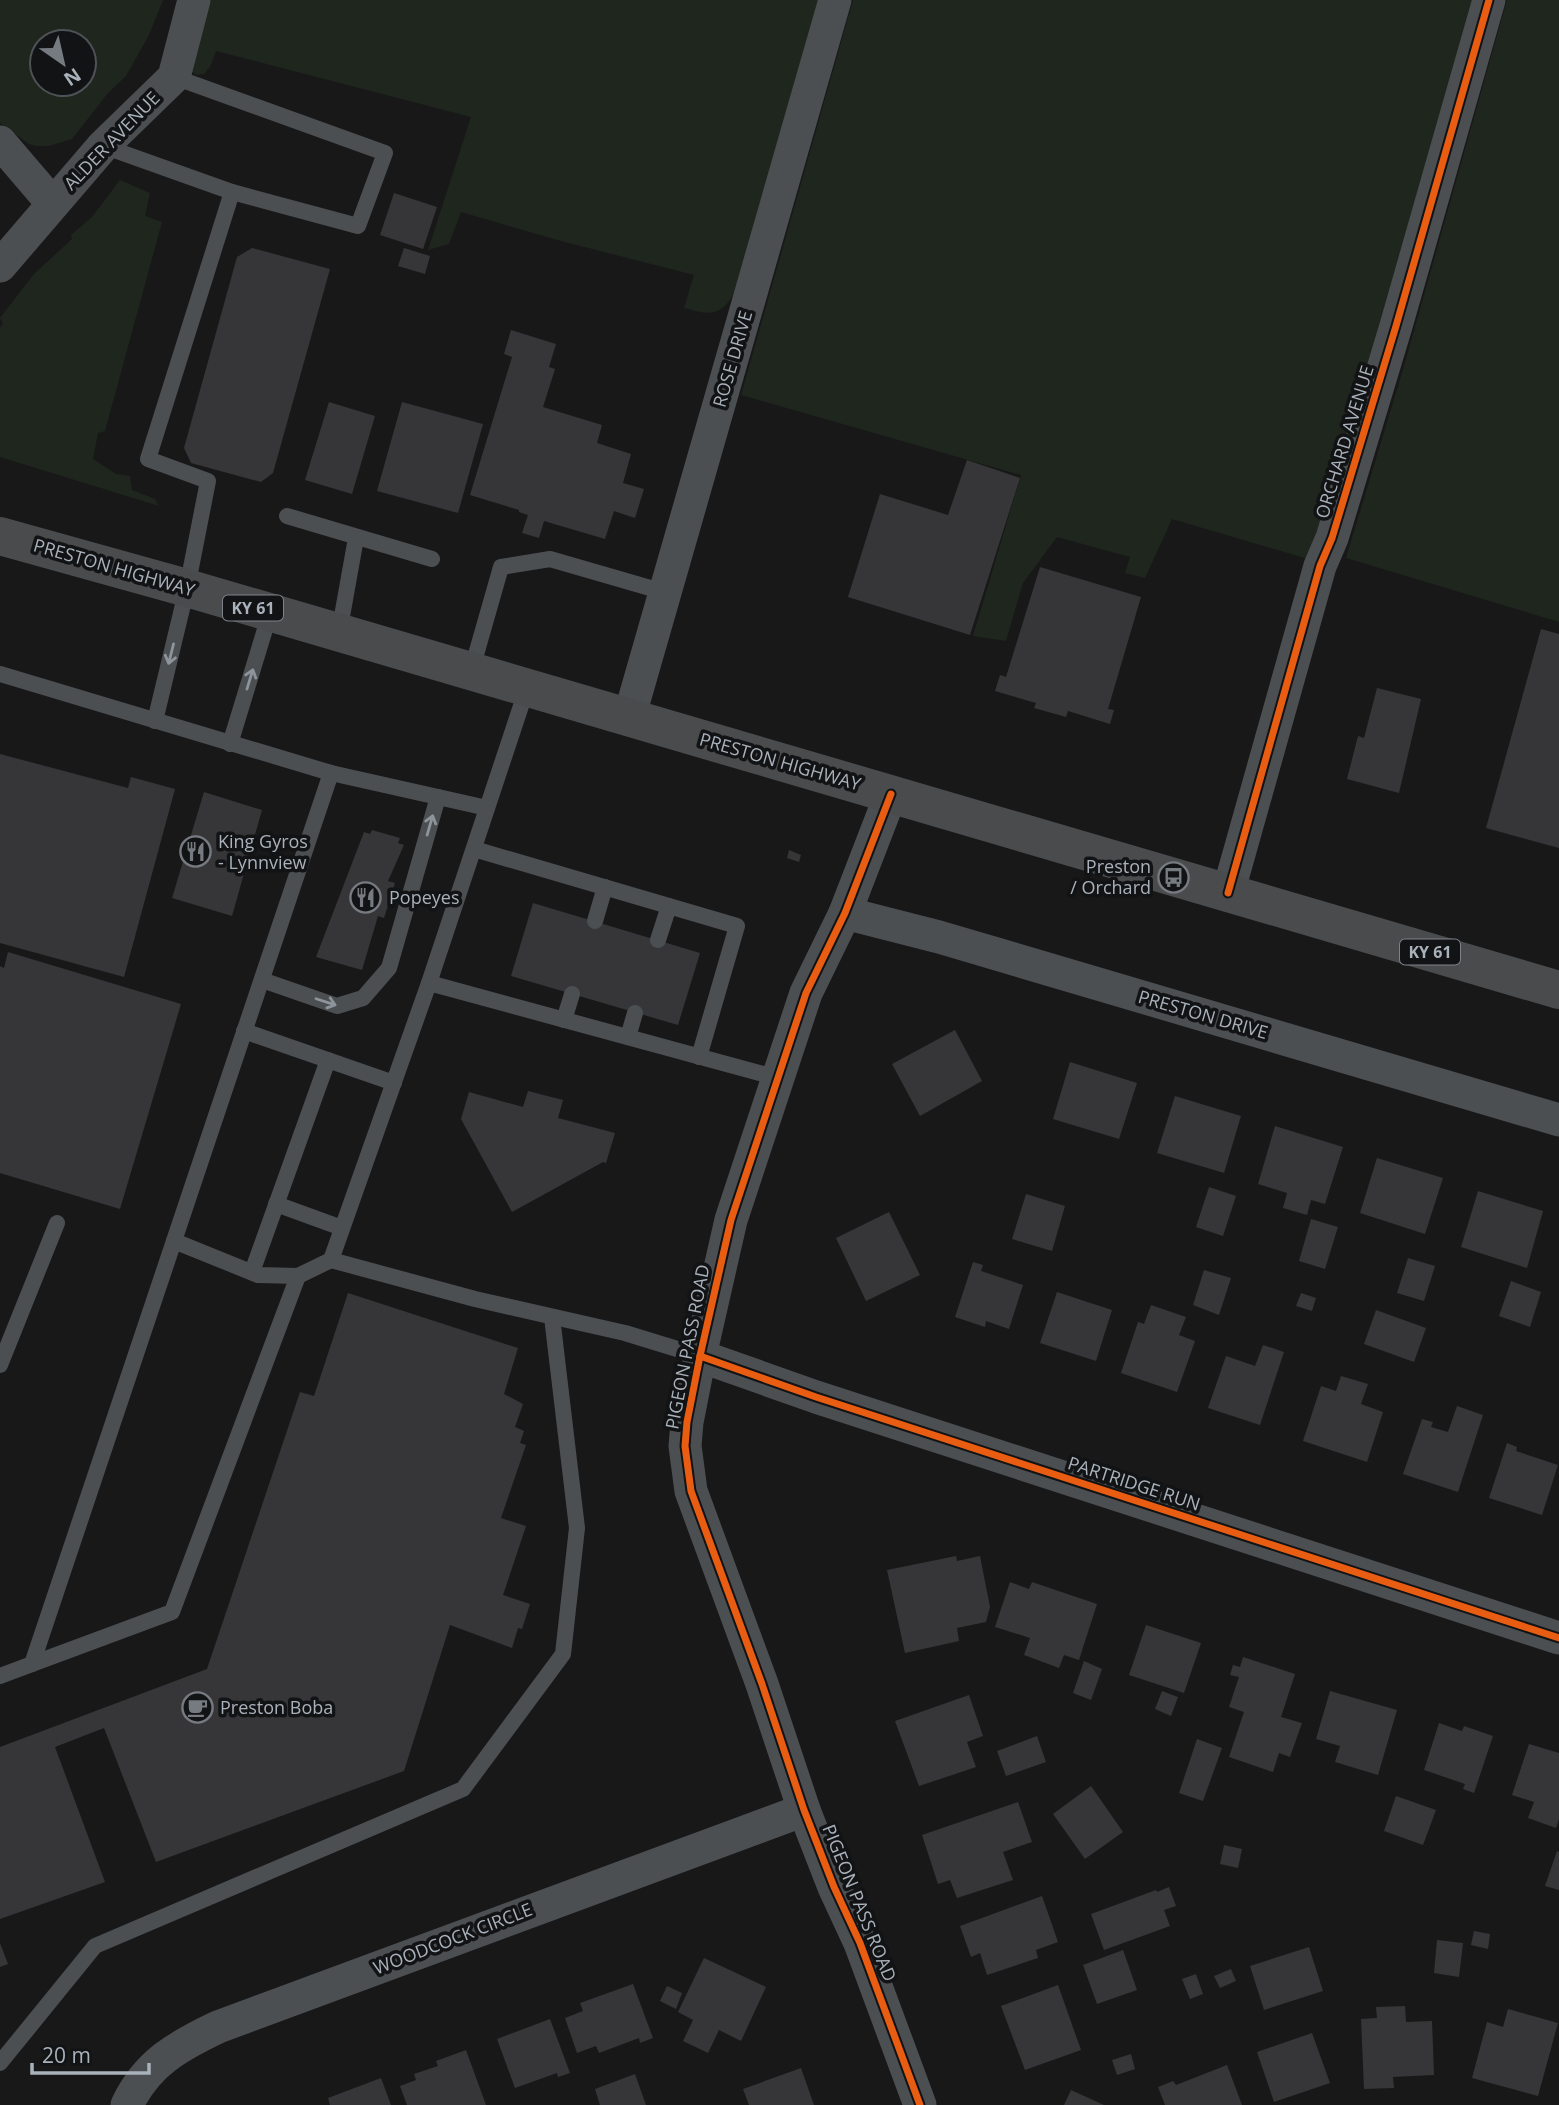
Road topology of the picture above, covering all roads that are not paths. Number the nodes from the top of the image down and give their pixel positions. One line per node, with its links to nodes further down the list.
1 (194, 0): 4 (street, ALDER AVENUE)
2 (835, 0): 15 (street, ROSE DRIVE)
3 (1489, 0): 30 (street, ORCHARD AVENUE)
4 (174, 77): 6 (street, ALDER AVENUE); 7 (lane)
5 (0, 142): 8 (street)
6 (103, 146): 7 (lane); 8 (street, ALDER AVENUE)
7 (232, 192): 14 (lane)
8 (53, 204): 9 (street, ALDER AVENUE)
9 (0, 265)
10 (287, 516): 12 (lane)
11 (0, 536): 14 (main road, PRESTON HIGHWAY / KY 61)
12 (356, 538): 13 (lane); 17 (lane)
13 (432, 559)
14 (187, 588): 16 (main road, PRESTON HIGHWAY / KY 61); 22 (lane, one-way to 22)
15 (664, 592): 18 (lane); 21 (street, ROSE DRIVE)
16 (270, 613): 17 (main road, PRESTON HIGHWAY / KY 61); 23 (lane, one-way to 16)
17 (339, 633): 18 (main road, PRESTON HIGHWAY / KY 61)
18 (471, 671): 20 (main road, PRESTON HIGHWAY / KY 61)
19 (0, 674): 22 (lane)
20 (527, 688): 21 (main road, PRESTON HIGHWAY / KY 61); 27 (lane)
21 (629, 718): 25 (main road, PRESTON HIGHWAY / KY 61)
22 (155, 721): 23 (lane)
23 (230, 744): 24 (lane)
24 (331, 773): 26 (lane); 35 (lane)
25 (891, 794): 30 (main road, PRESTON HIGHWAY / KY 61); 32 (street, PIGEON PASS ROAD)
26 (438, 797): 27 (lane); 35 (lane, one-way to 26)
27 (487, 808): 28 (lane)
28 (474, 849): 29 (lane); 36 (lane)
29 (605, 887): 31 (lane); 33 (lane)
30 (1228, 893): 37 (main road, PRESTON HIGHWAY / KY 61)
31 (669, 906): 34 (lane); 43 (lane)
32 (845, 912): 45 (street, PIGEON PASS ROAD); 47 (street, PRESTON DRIVE)
33 (594, 921)
34 (658, 940)
35 (262, 979): 41 (lane)
36 (429, 983): 40 (lane); 46 (lane)
37 (1559, 990)
38 (572, 994): 40 (lane)
39 (635, 1013): 42 (lane)
40 (564, 1020): 42 (lane)
41 (244, 1031): 44 (lane); 51 (lane)
42 (628, 1037): 43 (lane)
43 (699, 1057): 45 (lane)
44 (328, 1060): 46 (lane); 48 (lane)
45 (778, 1078): 56 (street, PIGEON PASS ROAD)
46 (394, 1083): 50 (lane)
47 (1559, 1120)
48 (276, 1204): 50 (lane); 53 (lane)
49 (57, 1223): 57 (lane)
50 (342, 1228): 52 (lane)
51 (174, 1241): 53 (lane); 59 (lane)
52 (331, 1260): 54 (lane); 55 (lane)
53 (251, 1272): 54 (lane)
54 (298, 1276): 59 (lane)
55 (552, 1317): 56 (lane); 62 (lane)
56 (700, 1356): 58 (street, PARTRIDGE RUN); 61 (street, PIGEON PASS ROAD)
57 (0, 1365)
58 (1559, 1638)
59 (32, 1664): 60 (lane)
60 (0, 1676)
61 (804, 1810): 63 (street, WOODCOCK CIRCLE); 64 (street, PIGEON PASS ROAD)
62 (0, 2063)
63 (127, 2105)
64 (920, 2105)

